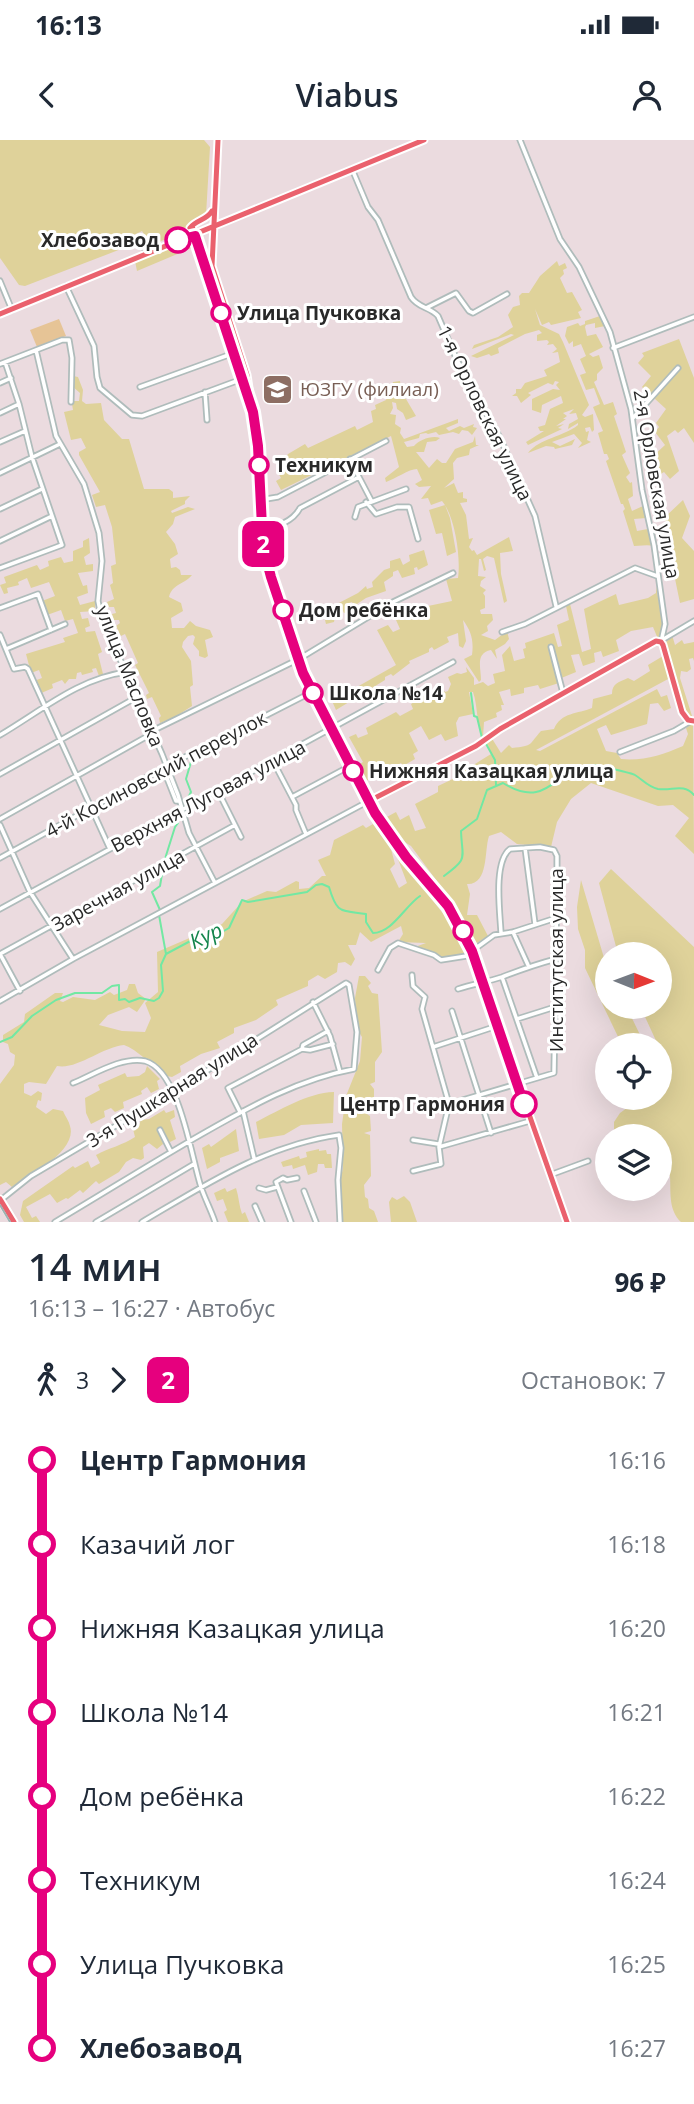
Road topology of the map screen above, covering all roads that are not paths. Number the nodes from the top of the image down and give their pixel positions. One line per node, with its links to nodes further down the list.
1 (218, 140): 5 (main road)
2 (424, 140): 4 (main road)
3 (520, 140): 20 (street, 2-я Орловская улица)
4 (352, 169): 6 (main road); 15 (street, 1-я Орловская улица)
5 (211, 218): 6 (main road); 7 (main road); 8 (main road)
6 (233, 218): 7 (main road)
7 (214, 228): 8 (main road); 19 (main road)
8 (194, 232): 9 (main road); 9 (main road); 19 (main road)
9 (182, 238): 11 (main road)
10 (139, 240): 11 (street)
11 (146, 253): 13 (main road)
12 (0, 281): 16 (street)
13 (66, 286): 16 (main road); 29 (street)
14 (507, 295): 15 (street, 1-я Орловская улица)
15 (425, 309): 56 (street, 1-я Орловская улица)
16 (12, 310): 17 (main road)
17 (0, 314)
18 (694, 317): 20 (street)
19 (232, 337): 22 (main road); 26 (main road)
20 (613, 348): 33 (street, 2-я Орловская улица)
21 (36, 350): 23 (street); 30 (street); 38 (street, улица Масловка)
22 (234, 353): 26 (main road); 28 (street)
23 (2, 363): 25 (street)
24 (678, 368): 33 (street)
25 (11, 377): 27 (street); 31 (street)
26 (245, 381): 29 (street); 45 (main road)
27 (0, 383)
28 (140, 387)
29 (205, 392): 34 (street)
30 (71, 402)
31 (19, 404): 32 (street); 35 (street)
32 (0, 413)
33 (634, 418): 55 (street, 2-я Орловская улица)
34 (207, 419)
35 (25, 430): 37 (street); 39 (street)
36 (386, 441): 40 (street)
37 (0, 442)
38 (60, 444): 39 (street); 70 (street, улица Масловка)
39 (32, 457): 41 (street); 43 (street)
40 (350, 459): 42 (street); 45 (street)
41 (0, 473)
42 (359, 477): 46 (street); 50 (street)
43 (43, 489): 47 (street); 48 (street)
44 (406, 489): 46 (street)
45 (260, 500): 50 (main road)
46 (369, 501): 49 (street); 51 (street)
47 (0, 509)
48 (53, 516): 52 (street); 53 (street)
49 (355, 517)
50 (262, 530): 68 (main road)
51 (418, 539)
52 (0, 541)
53 (0, 568)
54 (453, 573): 68 (street)
55 (657, 576): 56 (street); 60 (street, 2-я Орловская улица)
56 (556, 606): 62 (street)
57 (0, 608): 61 (street)
58 (694, 621): 63 (street)
59 (65, 624): 61 (street)
60 (665, 624): 63 (street); 65 (street, 2-я Орловская улица)
61 (51, 630): 67 (street)
62 (502, 632)
63 (674, 632): 65 (street)
64 (0, 635): 67 (street)
65 (661, 642): 72 (main road); 75 (main road, 2-я Орловская улица)
66 (551, 647): 72 (street)
67 (6, 649): 74 (street)
68 (299, 659): 71 (main road); 77 (street)
69 (453, 662): 76 (street, Верхняя Луговая улица)
70 (127, 672): 73 (street, улица Масловка); 74 (street)
71 (313, 692): 76 (main road); 83 (street, 4-й Косиновский переулок)
72 (564, 695): 88 (main road)
73 (136, 697): 77 (street, улица Масловка); 79 (street)
74 (44, 707): 78 (street); 79 (street)
75 (692, 721): 80 (street)
76 (331, 729): 81 (street, Верхняя Луговая улица); 82 (main road)
77 (152, 732): 83 (street, улица Масловка); 85 (street)
78 (0, 735)
79 (60, 741): 84 (street); 85 (street)
80 (620, 752)
81 (273, 761): 86 (street, Верхняя Луговая улица); 87 (street)
82 (351, 766): 87 (street); 88 (main road)
83 (165, 767): 89 (street, 4-й Косиновский переулок); 90 (street, улица Масловка)
84 (0, 774)
85 (75, 776): 89 (street); 91 (street)
86 (218, 791): 90 (street, Верхняя Луговая улица); 93 (street)
87 (292, 797): 94 (street)
88 (369, 801): 94 (street); 109 (main road)
89 (91, 808): 98 (street); 99 (street, 4-й Косиновский переулок)
90 (181, 810): 96 (street, улица Масловка); 98 (street, Верхняя Луговая улица)
91 (0, 819)
92 (0, 825): 99 (street)
93 (235, 825): 95 (street); 96 (street, Заречная улица)
94 (306, 834): 101 (street)
95 (241, 837)
96 (195, 846): 101 (street, улица Масловка); 106 (street, Заречная улица)
97 (525, 848): 104 (street, Институтская улица); 105 (street); 108 (street)
98 (110, 849): 102 (street, Верхняя Луговая улица)
99 (12, 852): 100 (street, 4-й Косиновский переулок); 102 (street)
100 (0, 858)
101 (215, 883): 111 (street)
102 (30, 892): 103 (street, Верхняя Луговая улица); 106 (street)
103 (0, 909)
104 (556, 918): 105 (street); 112 (street, Институтская улица)
105 (535, 924): 107 (street)
106 (53, 927): 110 (street, Заречная улица); 111 (street)
107 (513, 932): 108 (street); 113 (street)
108 (501, 933): 109 (street)
109 (473, 953): 114 (street); 117 (main road)
110 (0, 954): 119 (street)
111 (73, 959): 119 (street)
112 (556, 959): 113 (street); 122 (street, Институтская улица)
113 (528, 966): 116 (street)
114 (378, 970)
115 (412, 975): 129 (street)
116 (502, 976): 117 (street); 124 (street)
117 (482, 982): 118 (street); 125 (main road)
118 (458, 989)
119 (20, 990): 120 (street)
120 (0, 1001)
121 (313, 1002): 126 (street); 131 (street, 3-я Пушкарная улица); 135 (street, 3-я Пушкарная улица)
122 (556, 1007): 124 (street); 132 (street, Институтская улица)
123 (452, 1011): 127 (street)
124 (517, 1018): 132 (street)
125 (497, 1026): 127 (street); 134 (main road)
126 (328, 1031): 128 (street); 130 (street)
127 (461, 1037): 129 (street); 136 (street)
128 (333, 1044): 130 (street); 131 (street)
129 (433, 1047): 137 (street)
130 (302, 1049): 138 (street)
131 (340, 1072): 138 (street)
132 (537, 1078): 134 (street, Институтская улица)
133 (73, 1083): 135 (street)
134 (517, 1085): 136 (street, Институтская улица); 139 (main road)
135 (173, 1091): 143 (street); 156 (street, 3-я Пушкарная улица)
136 (480, 1094): 137 (street, Институтская улица); 141 (street)
137 (449, 1104): 144 (street)
138 (241, 1111): 143 (street); 146 (street)
139 (530, 1121): 141 (street); 150 (main road)
140 (160, 1130): 145 (street)
141 (491, 1133): 144 (street)
142 (413, 1140): 144 (street)
143 (189, 1142): 145 (street); 148 (street)
144 (438, 1145): 149 (street)
145 (171, 1152): 159 (street)
146 (254, 1158): 152 (street); 166 (street)
147 (588, 1161): 150 (street)
148 (194, 1164): 152 (street); 160 (street)
149 (413, 1171)
150 (550, 1175): 167 (main road)
151 (297, 1178): 153 (street)
152 (201, 1187): 161 (street); 162 (street)
153 (277, 1187): 154 (street); 164 (street)
154 (259, 1188)
155 (304, 1191): 165 (street)
156 (1, 1200): 158 (main road)
157 (255, 1206): 163 (street)
158 (14, 1222)
159 (55, 1222)
160 (96, 1222)
161 (142, 1222)
162 (215, 1222)
163 (262, 1222)
164 (291, 1222)
165 (316, 1222)
166 (340, 1222)
167 (567, 1222)

